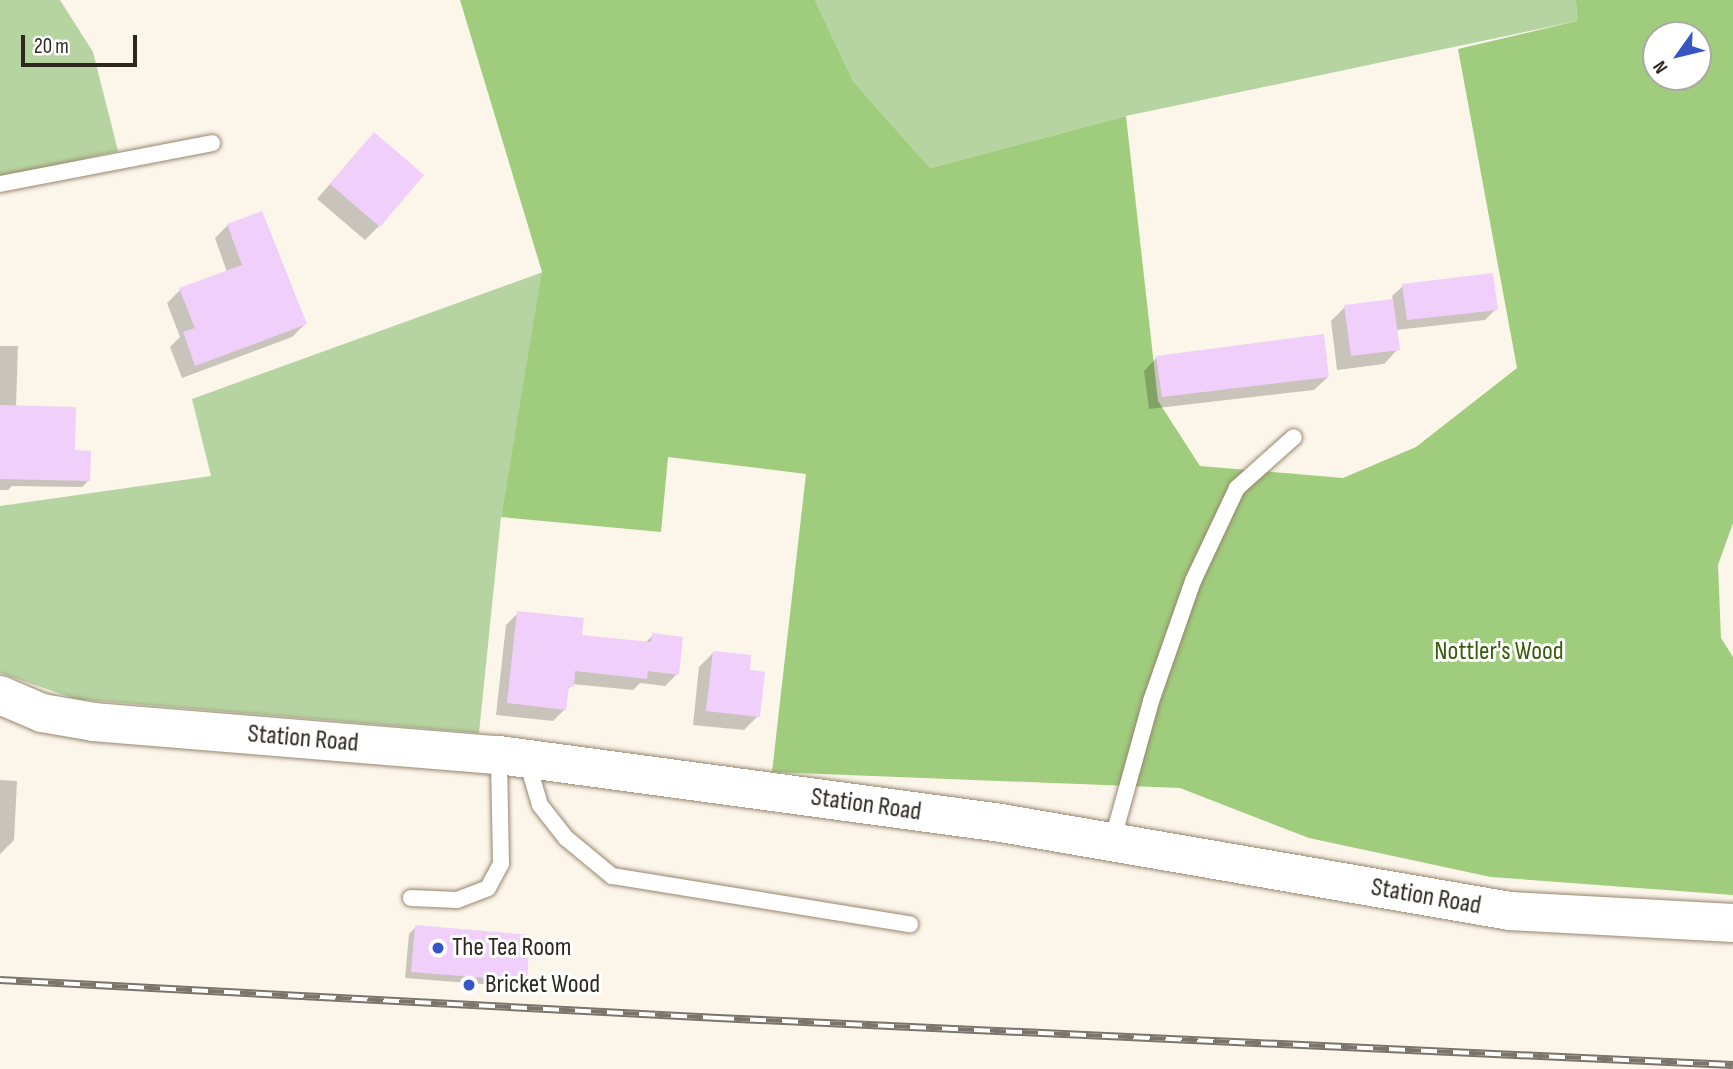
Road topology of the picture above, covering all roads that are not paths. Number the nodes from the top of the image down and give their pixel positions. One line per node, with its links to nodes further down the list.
1 (212, 143): 2 (lane)
2 (0, 184)
3 (1294, 437): 6 (lane)
4 (0, 695): 5 (street, Station Road)
5 (513, 757): 6 (street, Station Road); 7 (lane); 9 (lane)
6 (1112, 842): 8 (street, Station Road)
7 (411, 898)
8 (1733, 923)
9 (910, 924)

